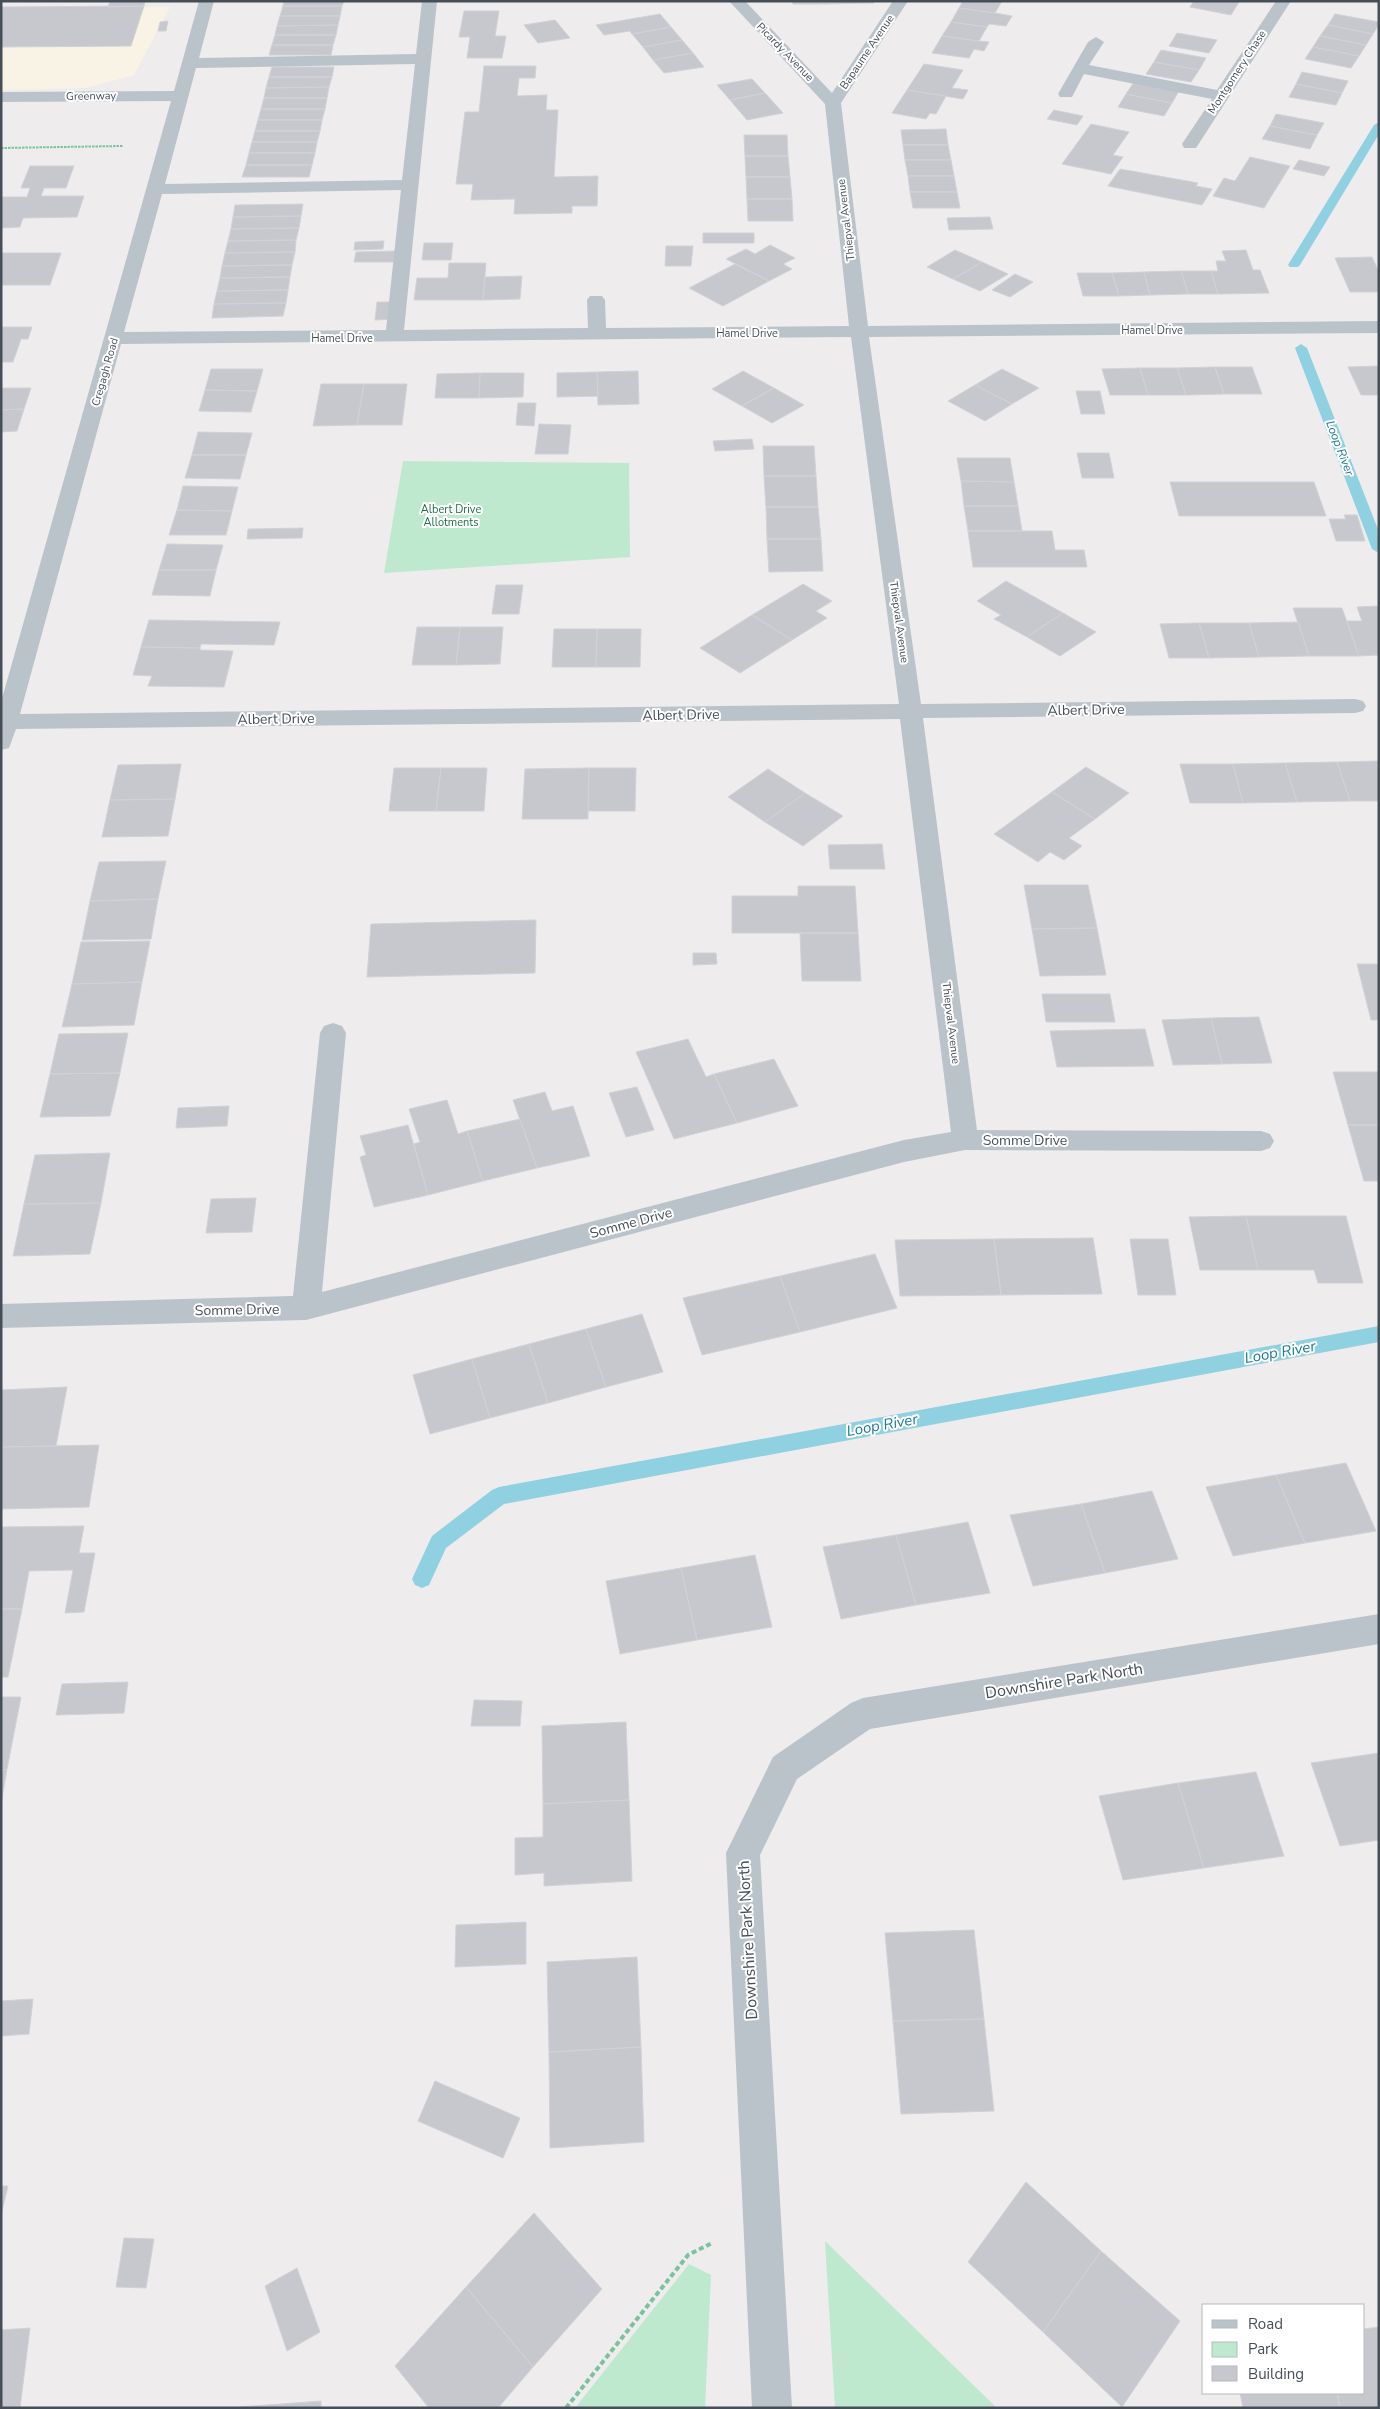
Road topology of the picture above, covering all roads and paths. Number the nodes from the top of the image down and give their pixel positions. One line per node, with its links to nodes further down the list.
1 (207, 1): 8 (street, Cregagh Road)
2 (430, 1): 7 (street)
3 (736, 1): 14 (street, Picardy Avenue)
4 (901, 1): 14 (street, Bapaume Avenue)
5 (1284, 1): 12 (street, Montgomery Chase)
6 (1096, 42): 9 (street)
7 (423, 59): 8 (street); 18 (street)
8 (190, 64): 11 (street, Cregagh Road)
9 (1080, 68): 10 (street); 12 (street)
10 (1066, 94)
11 (181, 96): 13 (street, Greenway); 19 (street, Cregagh Road)
12 (1222, 96): 15 (street, Montgomery Chase)
13 (1, 97)
14 (833, 103): 22 (street, Thiepval Avenue)
15 (1190, 144)
16 (125, 145): 17 (path)
17 (1, 148)
18 (410, 185): 19 (street); 24 (street)
19 (155, 189): 25 (street, Cregagh Road)
20 (596, 300): 23 (street)
21 (1379, 327): 22 (street, Hamel Drive)
22 (860, 333): 23 (street, Hamel Drive); 27 (street, Thiepval Avenue)
23 (597, 334): 24 (street, Hamel Drive)
24 (394, 337): 25 (street, Hamel Drive)
25 (115, 338): 28 (street, Cregagh Road)
26 (1355, 706): 27 (street, Albert Drive)
27 (911, 712): 28 (street, Albert Drive); 30 (street, Thiepval Avenue)
28 (4, 732)
29 (333, 1033): 32 (street)
30 (965, 1140): 31 (street, Somme Drive); 32 (street, Somme Drive)
31 (1261, 1141)
32 (306, 1308): 33 (street, Somme Drive)
33 (1, 1316)
34 (1379, 1629): 35 (street, Downshire Park North)
35 (763, 2219): 36 (path); 37 (street, Downshire Park North)
36 (566, 2408)
37 (772, 2408)

